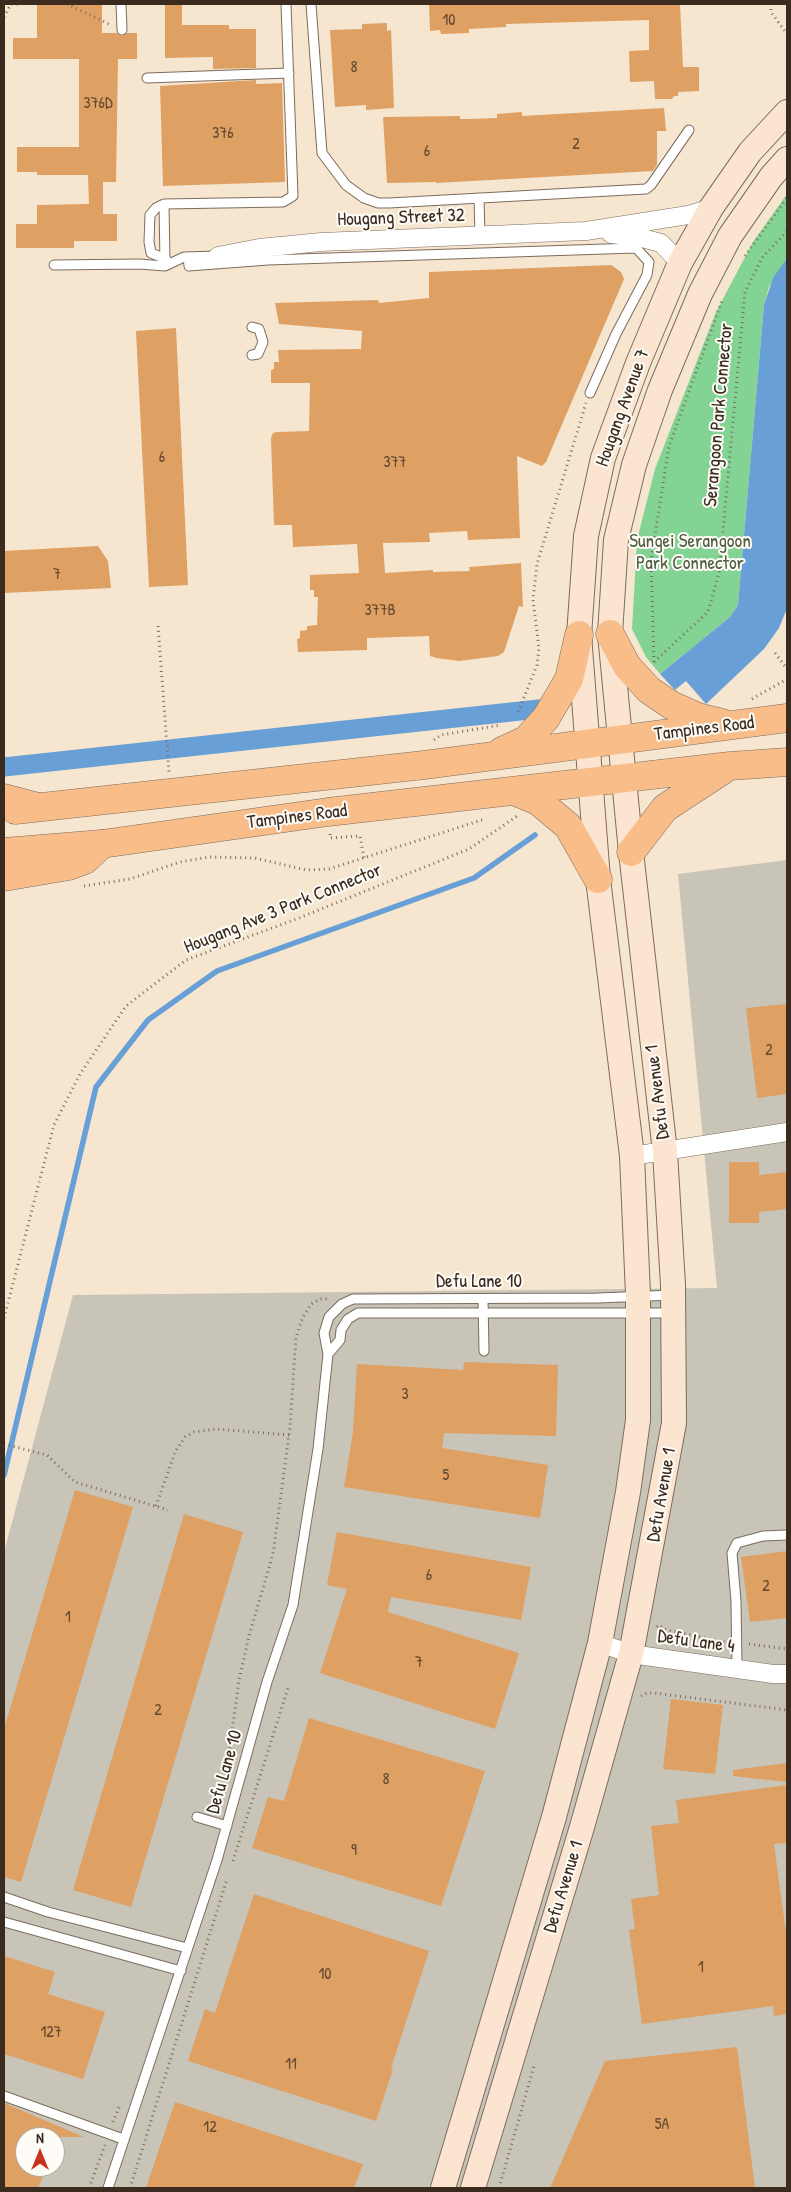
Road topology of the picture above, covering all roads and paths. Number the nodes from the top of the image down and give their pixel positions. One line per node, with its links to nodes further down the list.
1 (19, 4): 7 (path)
2 (67, 4): 8 (path)
3 (121, 4): 8 (lane)
4 (286, 4): 10 (lane)
5 (311, 4): 15 (lane)
6 (771, 4): 9 (path)
7 (4, 17)
8 (122, 30)
9 (787, 34)
10 (289, 73): 11 (lane); 17 (lane)
11 (147, 78)
12 (787, 112): 18 (main road, Hougang Avenue 7)
13 (689, 130): 15 (lane)
14 (787, 159): 33 (main road, Hougang Avenue 7)
15 (479, 198): 21 (lane)
16 (787, 198): 24 (path)
17 (164, 204): 25 (lane); 25 (lane)
18 (711, 208): 20 (street, Hougang Street 32); 26 (main road, Hougang Avenue 7)
19 (787, 231): 36 (path, Serangoon Park Connector)
20 (586, 232): 21 (street, Hougang Street 32); 26 (street, Hougang Street 32)
21 (480, 236): 22 (street, Hougang Street 32)
22 (218, 256): 23 (lane)
23 (188, 257): 25 (lane); 31 (lane)
24 (742, 260)
25 (165, 262): 27 (lane)
26 (680, 263): 34 (main road, Hougang Avenue 7)
27 (54, 265)
28 (724, 294): 36 (path)
29 (252, 327): 30 (lane)
30 (252, 355)
31 (590, 393): 41 (path)
32 (158, 626): 49 (path)
33 (610, 634): 44 (main road); 45 (main road, Hougang Avenue 7)
34 (579, 635): 46 (main road, Hougang Avenue 7); 47 (main road)
35 (774, 653): 37 (path)
36 (654, 662): 38 (path)
37 (787, 669)
38 (657, 671)
39 (787, 679): 40 (path)
40 (750, 700)
41 (515, 718)
42 (787, 718): 44 (main road, Tampines Road)
43 (510, 724): 50 (path)
44 (733, 726): 45 (main road, Tampines Road)
45 (620, 740): 46 (main road, Tampines Road); 52 (main road)
46 (587, 744): 47 (main road, Tampines Road); 53 (main road)
47 (492, 756): 50 (main road, Tampines Road)
48 (787, 762): 51 (main road, Tampines Road)
49 (169, 765)
50 (424, 765): 55 (main road, Tampines Road)
51 (730, 766): 52 (main road, Tampines Road); 63 (main road)
52 (624, 779): 53 (main road, Tampines Road); 63 (main road, Defu Avenue 1)
53 (591, 783): 56 (main road, Tampines Road); 66 (main road, Defu Avenue 1)
54 (4, 798): 55 (main road)
55 (38, 807): 57 (main road, Tampines Road)
56 (513, 808): 58 (main road, Tampines Road); 60 (path); 66 (main road); 76 (path, Hougang Ave 3 Park Connector)
57 (4, 811)
58 (328, 812): 61 (main road, Tampines Road); 64 (path)
59 (491, 817): 64 (path)
60 (527, 819)
61 (102, 844): 62 (main road, Tampines Road); 65 (main road)
62 (4, 852)
63 (631, 852): 69 (main road, Defu Avenue 1)
64 (364, 858): 67 (path)
65 (4, 877)
66 (598, 879): 70 (main road, Defu Avenue 1)
67 (76, 887)
68 (787, 1132): 69 (street)
69 (665, 1152): 70 (street); 74 (main road, Defu Avenue 1)
70 (632, 1156): 73 (main road, Defu Avenue 1)
71 (483, 1299): 72 (lane, Defu Lane 10); 73 (lane, Defu Lane 10); 75 (lane)
72 (342, 1304): 78 (lane, Defu Lane 10); 79 (path)
73 (638, 1304): 74 (lane, Defu Lane 10); 74 (lane, Defu Lane 10); 75 (lane, Defu Lane 10); 85 (main road, Defu Avenue 1)
74 (673, 1304): 88 (main road, Defu Avenue 1)
75 (483, 1314): 77 (lane); 78 (lane, Defu Lane 10)
76 (4, 1318)
77 (484, 1351)
78 (328, 1354): 96 (lane, Defu Lane 10)
79 (289, 1435): 81 (path); 94 (path)
80 (4, 1444): 81 (path)
81 (156, 1506): 82 (path)
82 (168, 1510)
83 (787, 1535): 86 (lane)
84 (657, 1627): 86 (path)
85 (600, 1643): 88 (street, Defu Lane 4); 107 (main road, Defu Avenue 1)
86 (737, 1643): 87 (path); 89 (lane)
87 (787, 1649)
88 (631, 1654): 89 (street, Defu Lane 4); 108 (main road, Defu Avenue 1)
89 (737, 1669): 90 (street, Defu Lane 4)
90 (787, 1674)
91 (288, 1688): 97 (path)
92 (643, 1694): 93 (path)
93 (787, 1710)
94 (227, 1769)
95 (197, 1817): 96 (lane)
96 (226, 1826): 101 (lane, Defu Lane 10)
97 (231, 1865)
98 (228, 1874): 106 (path)
99 (4, 1897): 101 (lane)
100 (4, 1922): 102 (lane)
101 (187, 1948): 102 (lane, Defu Lane 10)
102 (181, 1971): 104 (lane, Defu Lane 10)
103 (4, 2096): 104 (lane)
104 (123, 2139): 105 (lane, Defu Lane 10)
105 (108, 2188)
106 (130, 2188)
107 (443, 2188)
108 (473, 2188)

